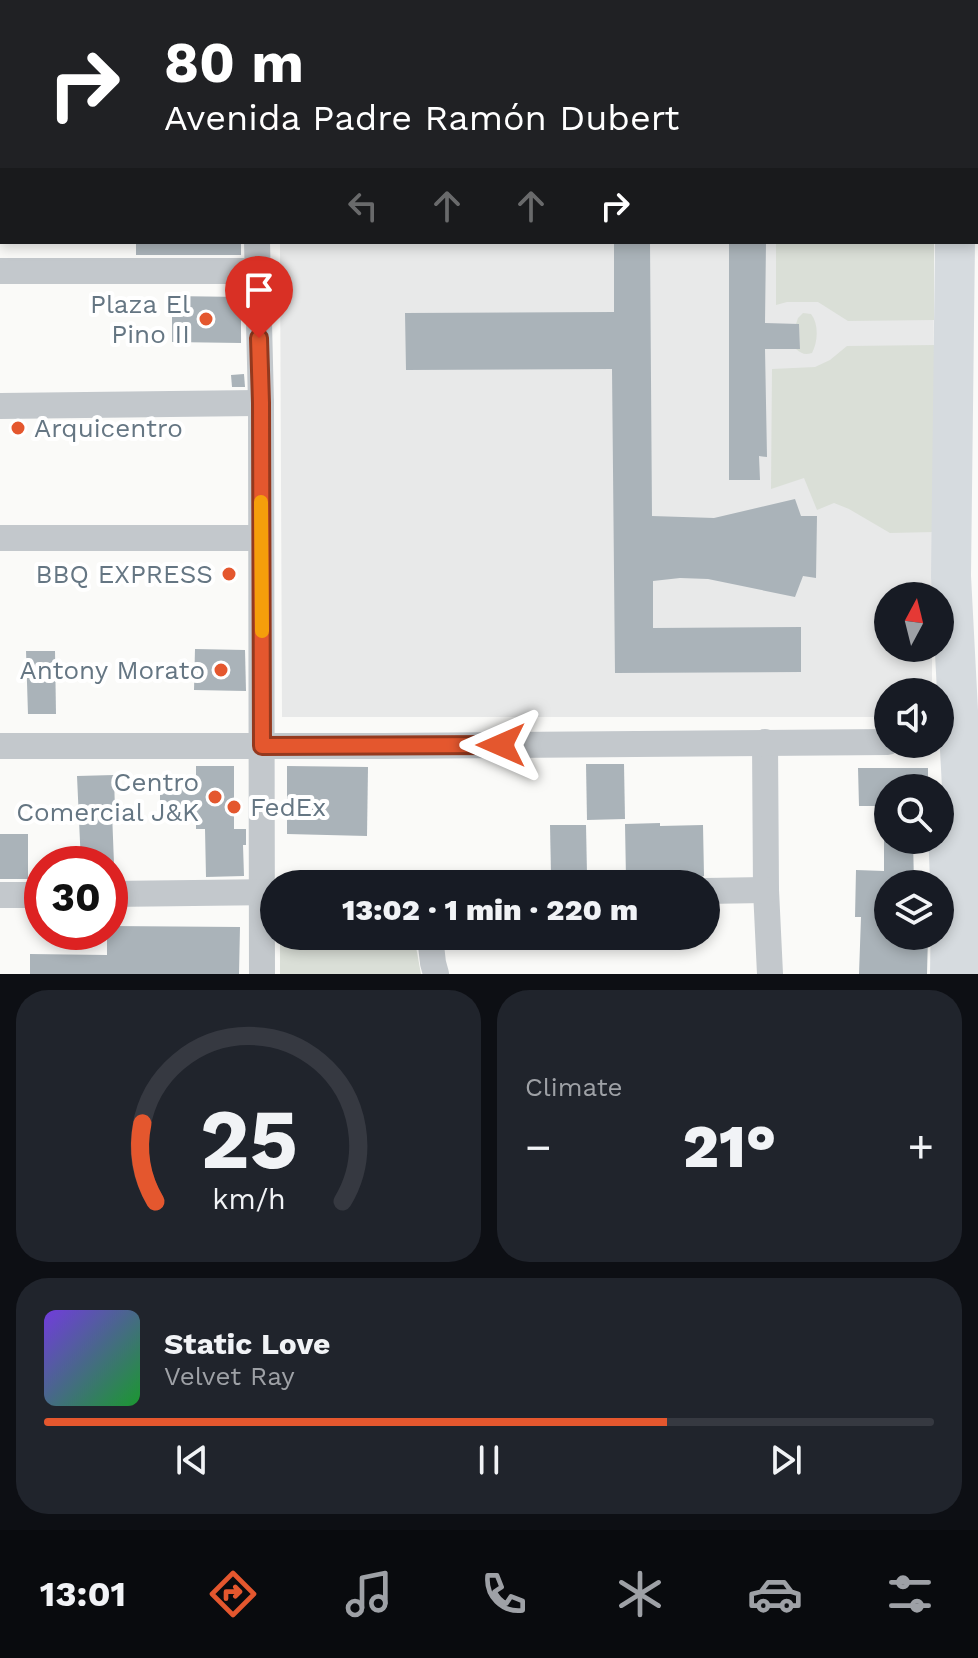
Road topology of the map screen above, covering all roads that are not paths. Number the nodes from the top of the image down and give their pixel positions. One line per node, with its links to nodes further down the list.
1 (257, 244): 4 (street)
2 (955, 244): 9 (highway)
3 (0, 271): 4 (street)
4 (258, 271): 5 (street)
5 (261, 403): 6 (street); 8 (street)
6 (0, 406)
7 (0, 538): 8 (street)
8 (261, 538): 14 (street)
9 (951, 576): 10 (main road); 29 (highway)
10 (945, 678)
11 (765, 742): 12 (street); 14 (street); 17 (street)
12 (874, 742)
13 (0, 746): 14 (street)
14 (262, 746): 16 (street)
15 (942, 758): 28 (main road)
16 (267, 870)
17 (766, 890): 18 (street); 27 (street)
18 (720, 891)
19 (260, 892): 20 (street)
20 (128, 894)
21 (0, 895): 22 (street)
22 (24, 895)
23 (264, 950): 25 (street)
24 (432, 950): 26 (street)
25 (262, 974)
26 (436, 974)
27 (770, 974)
28 (947, 974)
29 (967, 974)

